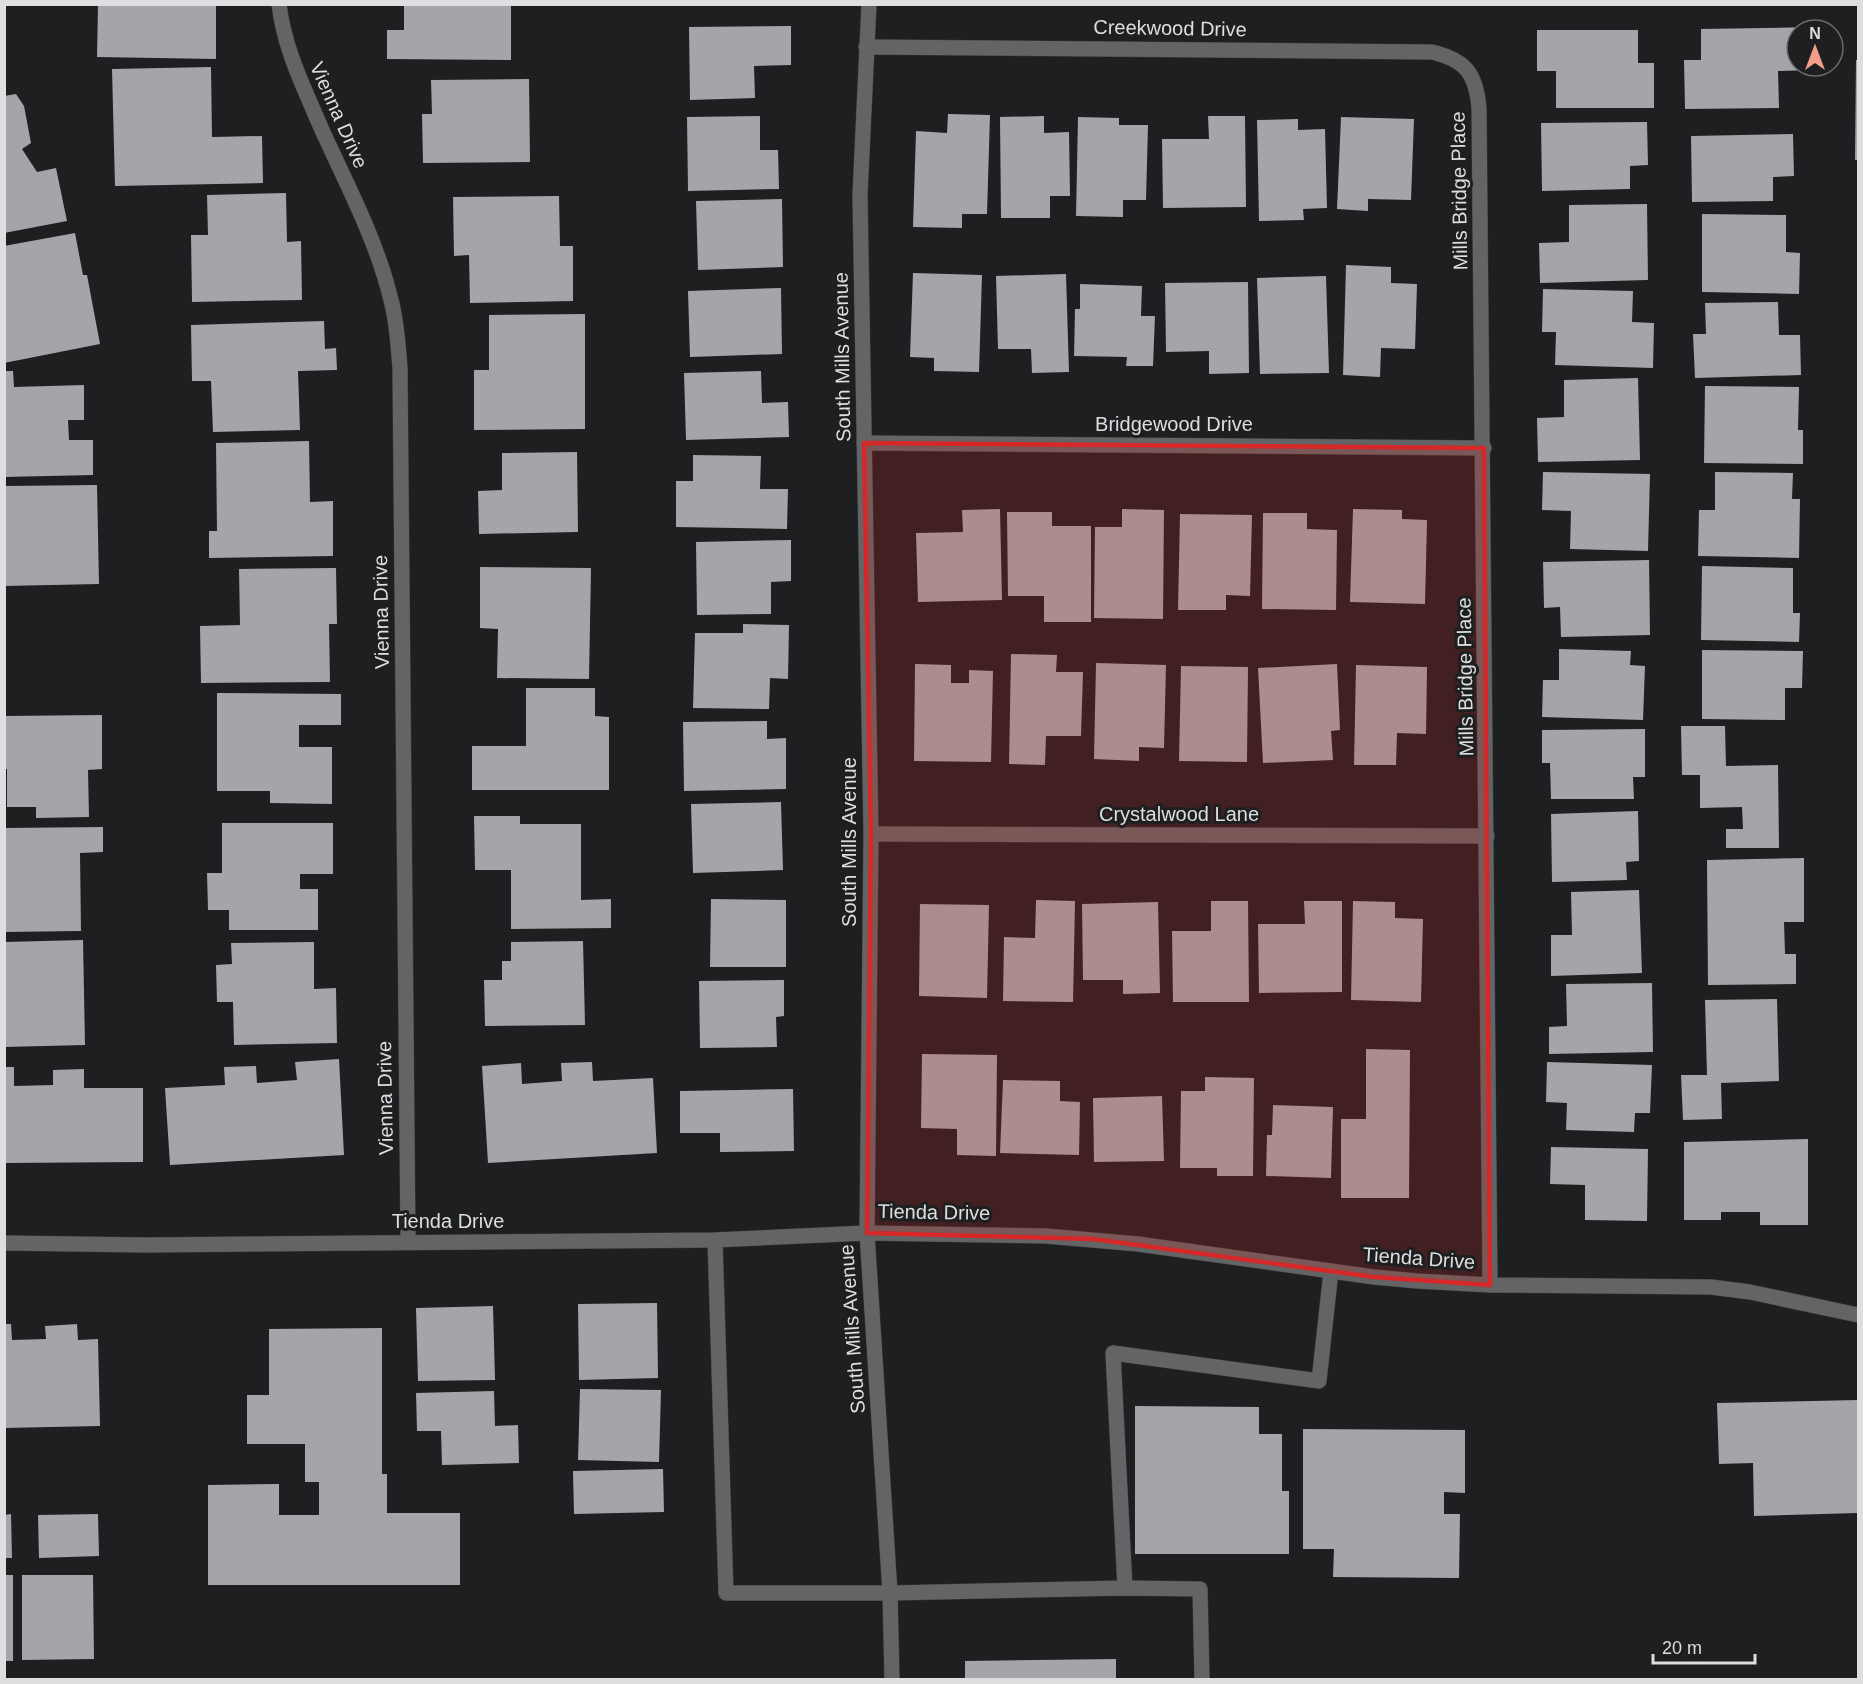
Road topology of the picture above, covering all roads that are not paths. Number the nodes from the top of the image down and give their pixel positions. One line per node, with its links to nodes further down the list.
1 (279, 4): 11 (street, Vienna Drive)
2 (869, 4): 3 (street, South Mills Avenue)
3 (866, 47): 4 (street, Creekwood Drive); 5 (street, South Mills Avenue)
4 (1469, 70): 6 (street, Mills Bridge Place)
5 (864, 443): 6 (street, Bridgewood Drive); 7 (street, South Mills Avenue)
6 (1484, 448): 8 (street, Mills Bridge Place)
7 (870, 834): 8 (street, Crystalwood Lane); 9 (street, South Mills Avenue)
8 (1487, 836): 14 (street, Mills Bridge Place)
9 (867, 1233): 10 (street, Tienda Drive); 13 (street, Tienda Drive); 17 (street, South Mills Avenue)
10 (715, 1240): 11 (street, Tienda Drive); 17 (street)
11 (408, 1242): 12 (street, Tienda Drive)
12 (4, 1243)
13 (1331, 1271): 14 (street, Tienda Drive); 16 (street)
14 (1490, 1285): 15 (street, Tienda Drive)
15 (1858, 1315)
16 (1125, 1588): 17 (street); 19 (street)
17 (890, 1593): 18 (street, South Mills Avenue)
18 (892, 1680)
19 (1202, 1680)

